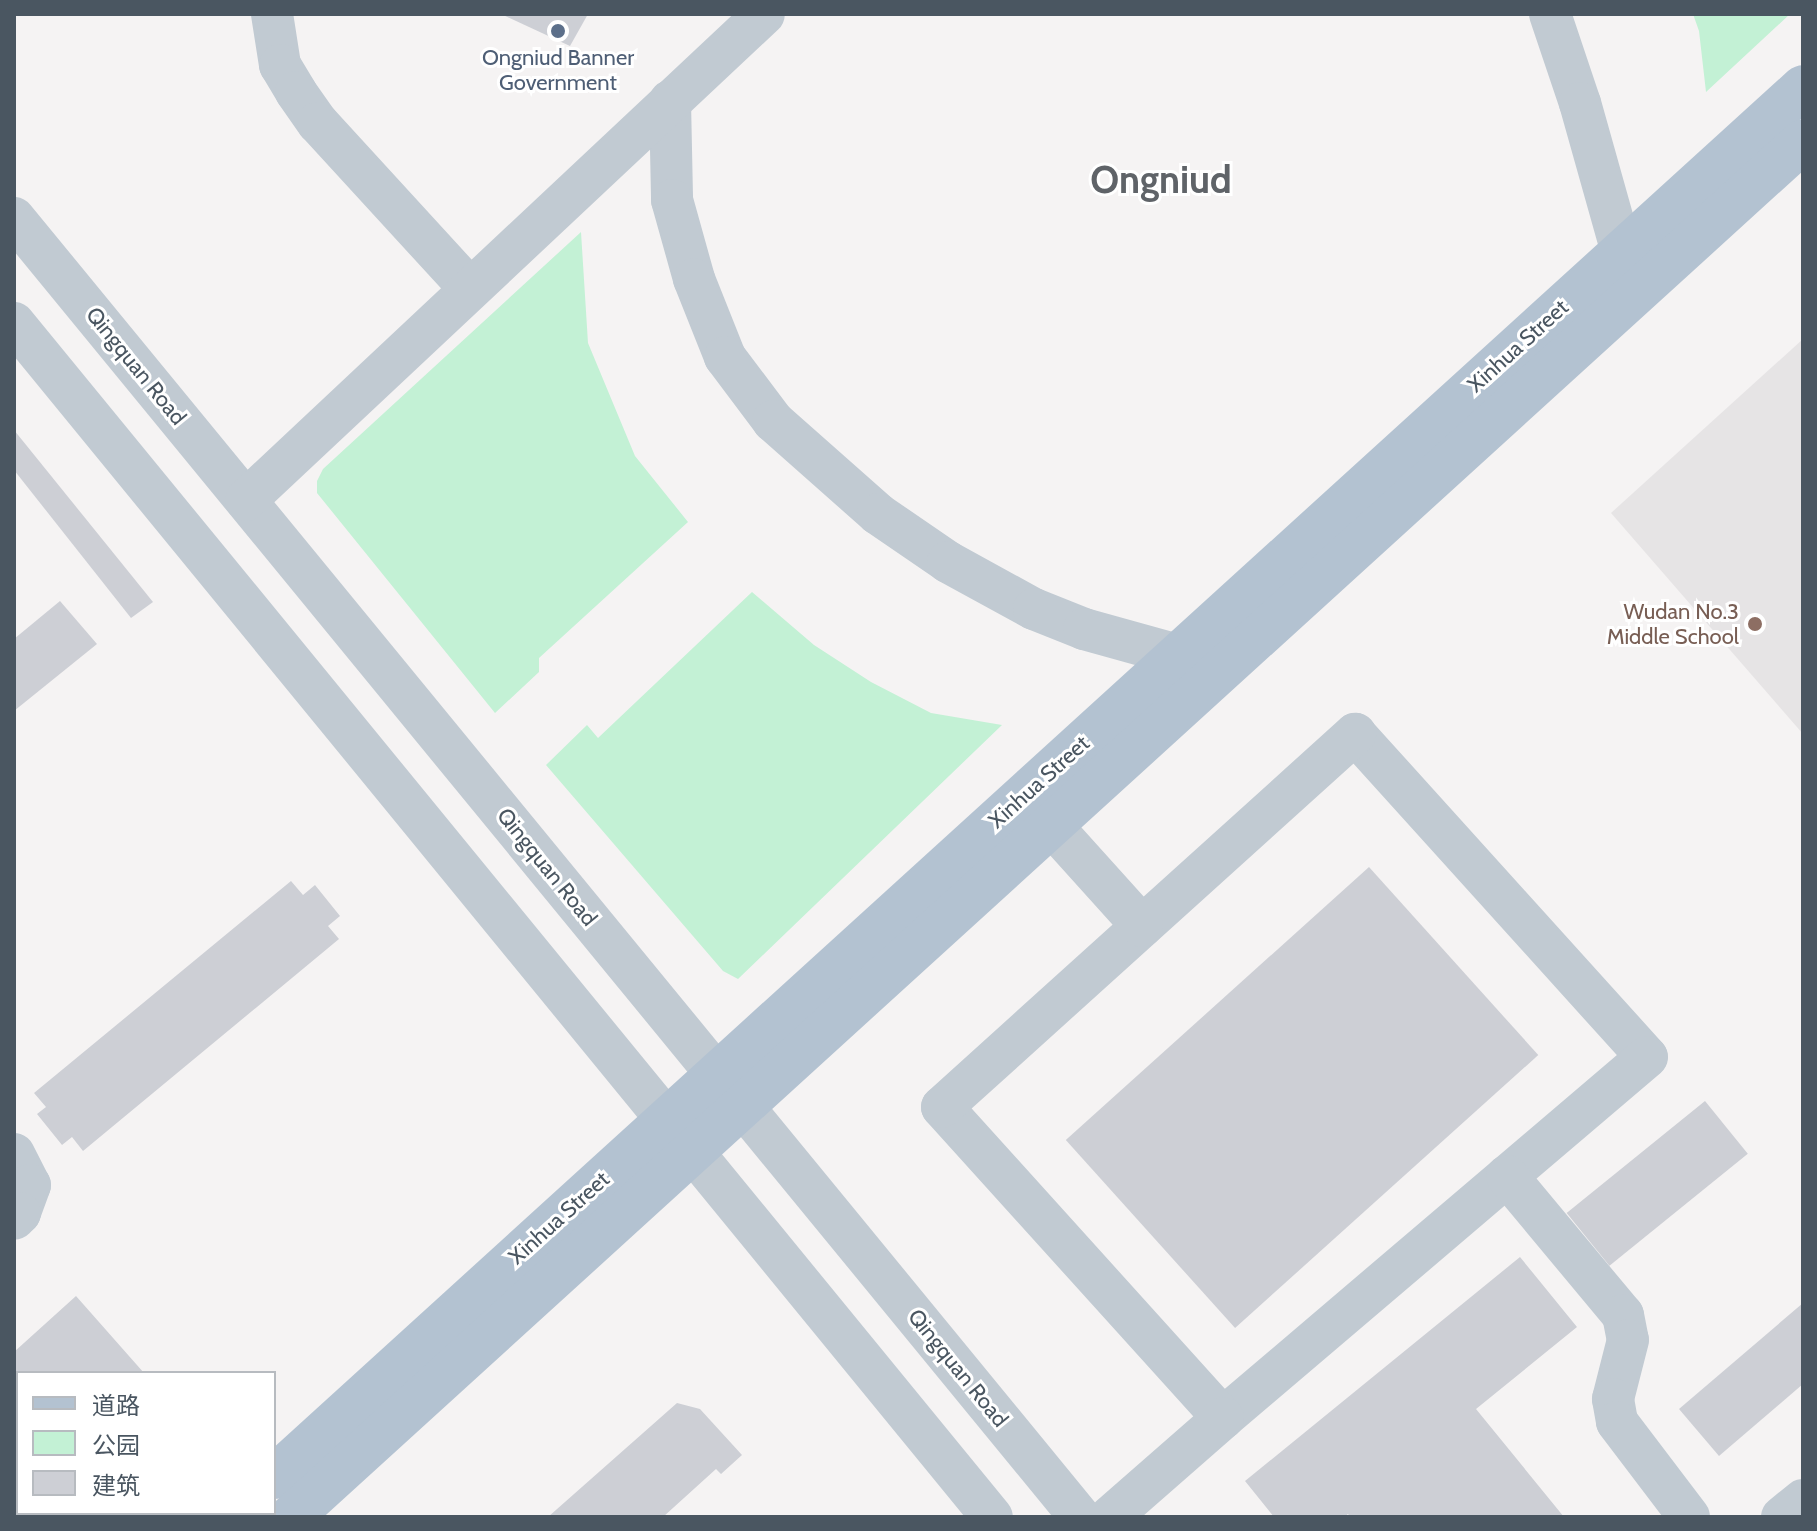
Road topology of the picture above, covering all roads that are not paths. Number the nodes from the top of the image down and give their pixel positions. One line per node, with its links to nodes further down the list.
1 (272, 14): 9 (street)
2 (764, 14): 5 (street)
3 (1550, 14): 8 (street)
4 (1803, 87): 8 (main road, Xinhua Street)
5 (670, 101): 9 (street); 12 (street)
6 (1803, 141): 13 (main road, Xinhua Street)
7 (14, 218): 11 (street, Qingquan Road)
8 (1622, 252): 12 (main road, Xinhua Street)
9 (470, 289): 11 (street)
10 (14, 323): 16 (street)
11 (246, 500): 15 (street, Qingquan Road)
12 (1178, 655): 15 (main road, Xinhua Street)
13 (1051, 825): 14 (street); 15 (main road, Xinhua Street)
14 (1142, 926): 18 (street); 20 (street)
15 (730, 1090): 16 (main road, Xinhua Street); 25 (street, Qingquan Road)
16 (680, 1136): 21 (main road, Xinhua Street); 23 (main road, Xinhua Street); 24 (street)
17 (14, 1154): 19 (street)
18 (1507, 1176): 20 (street); 27 (street)
19 (14, 1219)
20 (1223, 1418): 26 (street)
21 (276, 1475)
22 (1803, 1500): 28 (street)
23 (291, 1517)
24 (992, 1517)
25 (1080, 1517)
26 (1110, 1517)
27 (1689, 1517)
28 (1782, 1517)

